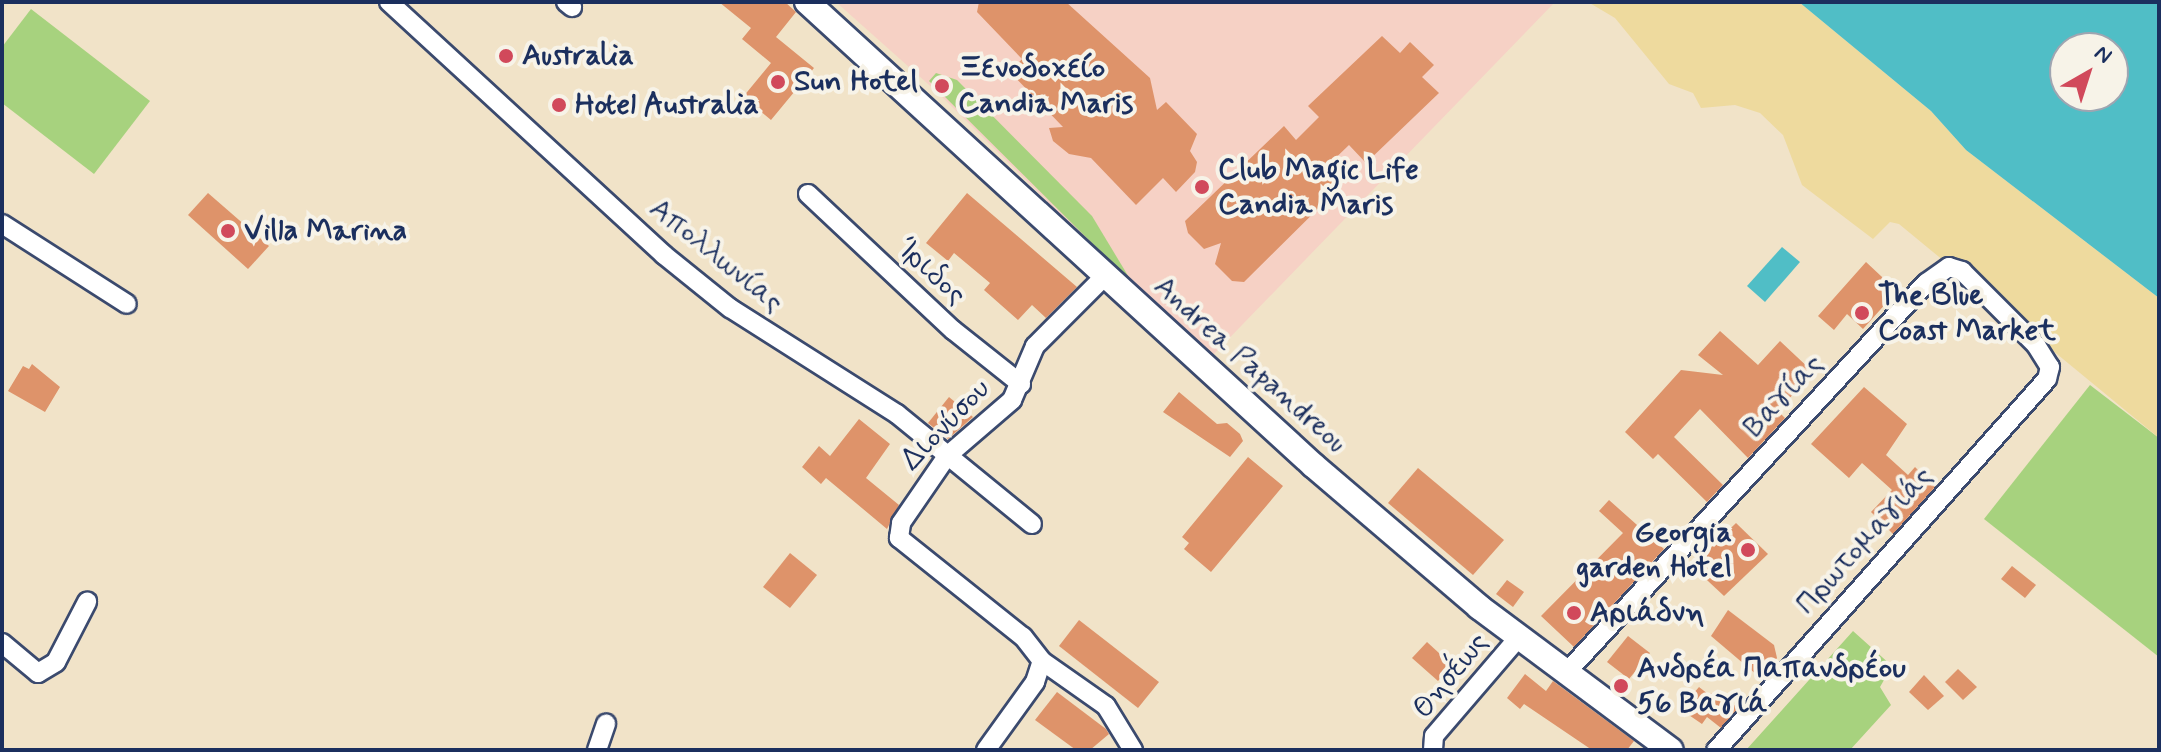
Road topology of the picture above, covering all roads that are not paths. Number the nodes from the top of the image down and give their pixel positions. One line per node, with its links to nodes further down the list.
1 (389, 2): 9 (street, Απολλωνίας)
2 (807, 2): 5 (main road, Andrea Papandreou)
3 (808, 194): 8 (street, Ίριδος)
4 (2, 224): 6 (street)
5 (1104, 277): 8 (street, Διονύσου); 12 (main road, Andrea Papandreou)
6 (127, 304)
7 (2050, 367): 15 (street, Βαγίας); 22 (street, Πρωτομαγιάς)
8 (1021, 384): 9 (street, Διονύσου)
9 (947, 456): 10 (street, Απολλωνίας); 14 (street, Διονύσου)
10 (1032, 524)
11 (87, 602): 13 (street)
12 (1518, 638): 15 (main road, Andrea Papandreou); 20 (street, Θησέως)
13 (2, 643)
14 (1042, 661): 17 (street); 19 (street)
15 (1566, 673): 21 (main road, Andrea Papandreou)
16 (606, 724): 18 (street)
17 (992, 748)
18 (597, 750)
19 (1133, 750)
20 (1433, 750)
21 (1671, 750)
22 (1717, 750)

